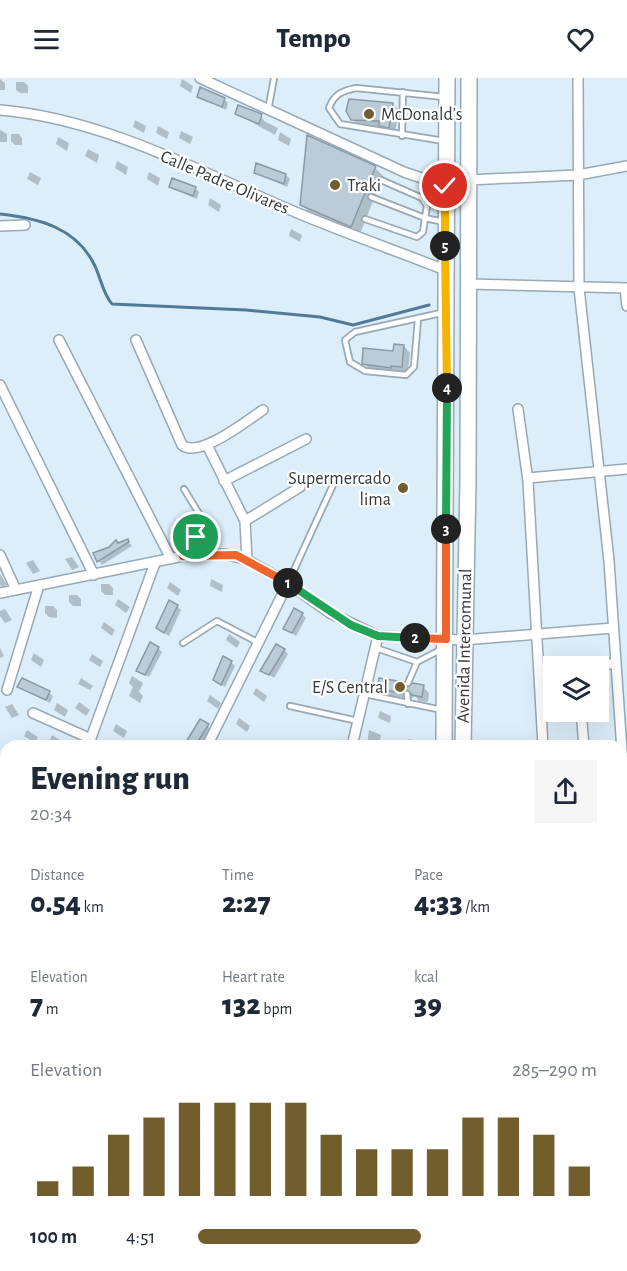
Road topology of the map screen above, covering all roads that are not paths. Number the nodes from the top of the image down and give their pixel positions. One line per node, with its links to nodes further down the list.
1 (200, 78): 9 (street)
2 (274, 78): 9 (lane)
3 (447, 78): 7 (main road, Avenida Intercomunal)
4 (469, 78): 15 (main road, Avenida Intercomunal)
5 (578, 78): 13 (street)
6 (403, 92): 7 (lane); 10 (lane); 10 (lane)
7 (446, 97): 11 (main road, Avenida Intercomunal)
8 (0, 110): 23 (street, Calle Padre Olivares)
9 (268, 111): 16 (street)
10 (402, 136): 11 (lane)
11 (446, 141): 16 (main road, Avenida Intercomunal)
12 (627, 166): 13 (street)
13 (578, 175): 15 (street); 25 (street)
14 (381, 180): 18 (lane)
15 (468, 180): 24 (main road, Avenida Intercomunal)
16 (445, 186): 20 (main road, Avenida Intercomunal)
17 (371, 197): 18 (lane)
18 (425, 218): 19 (lane); 20 (lane)
19 (365, 219)
20 (444, 222): 23 (main road, Avenida Intercomunal)
21 (25, 225): 22 (street)
22 (0, 226)
23 (446, 270): 28 (main road, Avenida Intercomunal)
24 (468, 284): 25 (street); 58 (main road, Avenida Intercomunal)
25 (579, 288): 26 (street); 38 (street)
26 (626, 288): 27 (street)
27 (627, 306)
28 (447, 311): 29 (lane); 61 (main road, Avenida Intercomunal)
29 (418, 319): 29 (lane)
30 (59, 340): 47 (street)
31 (136, 340): 36 (street)
32 (0, 385): 50 (street)
33 (518, 409): 39 (street)
34 (263, 410): 36 (street)
35 (306, 439): 40 (street)
36 (207, 445): 40 (street)
37 (627, 469): 38 (street)
38 (598, 472): 39 (street); 55 (street)
39 (528, 478): 56 (street)
40 (224, 481): 44 (street)
41 (333, 485): 51 (lane)
42 (300, 487): 44 (street)
43 (184, 489): 46 (lane)
44 (245, 521): 48 (street)
45 (0, 555): 53 (street)
46 (183, 556): 47 (street); 48 (street)
47 (171, 559): 49 (street)
48 (247, 560): 51 (street)
49 (155, 563): 50 (street); 77 (street)
50 (94, 575): 52 (street)
51 (288, 583): 57 (street); 60 (street)
52 (39, 585): 53 (street); 67 (street)
53 (16, 590): 54 (street)
54 (0, 593)
55 (613, 628): 56 (street); 64 (street)
56 (536, 633): 58 (street); 82 (street)
57 (378, 636): 61 (street); 62 (street)
58 (463, 640): 61 (street); 81 (main road, Avenida Intercomunal)
59 (183, 643): 60 (lane)
60 (260, 643): 78 (street)
61 (445, 643): 63 (lane); 72 (main road, Avenida Intercomunal)
62 (376, 648): 63 (lane); 68 (street)
63 (417, 662): 66 (lane)
64 (615, 663): 65 (street); 84 (street)
65 (609, 664)
66 (408, 683)
67 (7, 690)
68 (364, 694): 70 (lane); 74 (street)
69 (407, 694): 70 (lane)
70 (408, 704): 72 (lane)
71 (290, 706): 74 (lane)
72 (444, 711): 80 (main road, Avenida Intercomunal)
73 (33, 713): 76 (street)
74 (358, 721): 79 (street)
75 (582, 722): 83 (street)
76 (85, 740)
77 (90, 740)
78 (210, 740)
79 (353, 740)
80 (444, 740)
81 (463, 740)
82 (543, 740)
83 (583, 740)
84 (620, 740)

